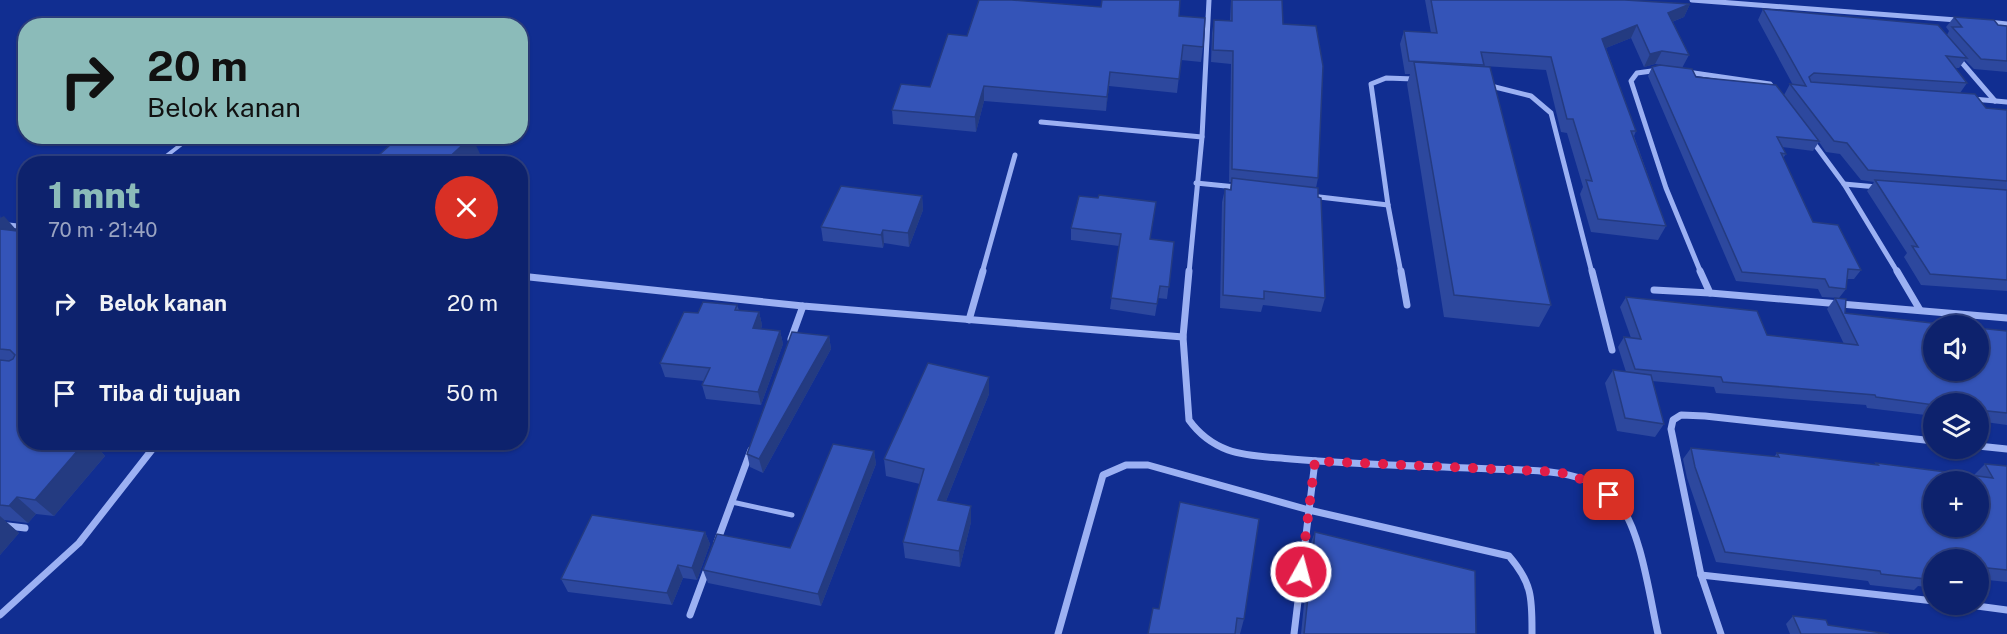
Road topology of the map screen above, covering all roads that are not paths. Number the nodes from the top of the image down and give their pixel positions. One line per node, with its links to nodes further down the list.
1 (1209, 0): 18 (street)
2 (1692, 0): 3 (street)
3 (1921, 18): 4 (street); 6 (street)
4 (1964, 21)
5 (1986, 22): 7 (street)
6 (1927, 23)
7 (2007, 24)
8 (1956, 56): 15 (street)
9 (1666, 70): 33 (street)
10 (1677, 72): 13 (street)
11 (1417, 79): 28 (street)
12 (1482, 85): 41 (street)
13 (1777, 93)
14 (1960, 99): 15 (street)
15 (1995, 101): 16 (street)
16 (2007, 102)
17 (1041, 122): 18 (street)
18 (1202, 137): 23 (street)
19 (1810, 139): 24 (street)
20 (182, 144): 22 (lane)
21 (1015, 155): 38 (street)
22 (166, 156)
23 (1196, 183): 26 (street); 39 (street)
24 (1844, 184): 25 (street); 36 (street)
25 (1879, 187)
26 (1246, 189)
27 (1306, 196): 28 (street)
28 (1388, 206): 34 (street)
29 (0, 224): 30 (street)
30 (18, 226)
31 (528, 277): 35 (street)
32 (1654, 290): 33 (street)
33 (1710, 293): 36 (street)
34 (1407, 305)
35 (803, 306): 38 (street); 40 (street)
36 (1920, 310): 37 (street)
37 (2007, 318)
38 (969, 320): 39 (street)
39 (1183, 337): 47 (street)
40 (787, 350)
41 (1612, 350)
42 (755, 437): 48 (street)
43 (1923, 440): 55 (street)
44 (1989, 447): 45 (street)
45 (2007, 449)
46 (152, 450): 59 (street)
47 (1315, 461): 49 (street); 64 (street)
48 (732, 502): 50 (lane); 53 (street)
49 (1309, 510): 61 (street); 62 (street); 63 (street)
50 (792, 515)
51 (0, 525): 52 (street)
52 (25, 528)
53 (713, 554)
54 (709, 564): 60 (street)
55 (1701, 575): 56 (street); 65 (street)
56 (1923, 600)
57 (1989, 608): 58 (street)
58 (2007, 610)
59 (0, 615)
60 (690, 615)
61 (1058, 634)
62 (1294, 634)
63 (1532, 634)
64 (1658, 634)
65 (1721, 634)

